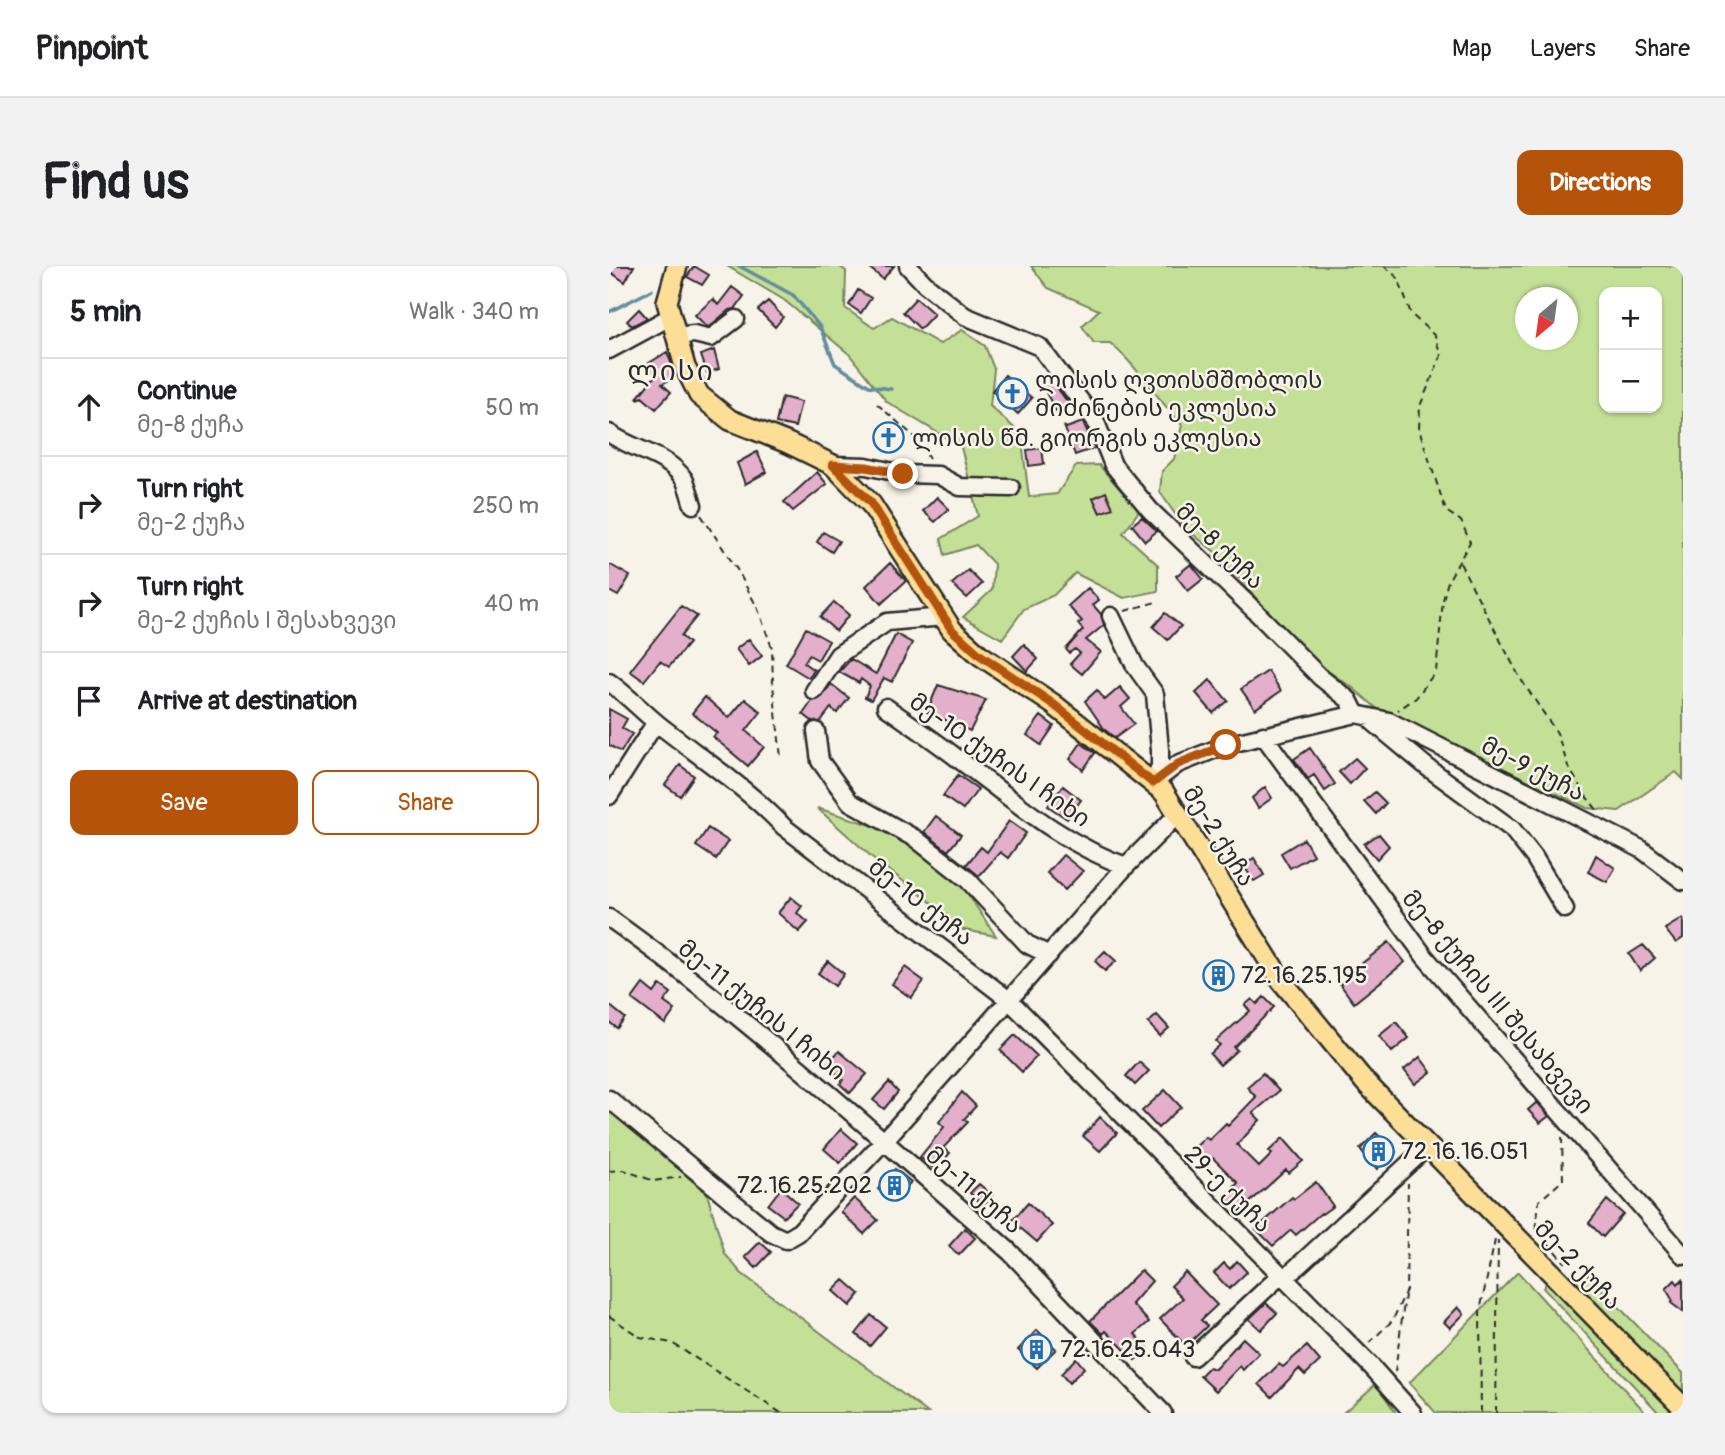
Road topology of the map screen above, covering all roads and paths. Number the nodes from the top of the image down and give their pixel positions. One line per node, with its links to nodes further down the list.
1 (677, 266): 5 (main road, მე-2 ქუჩა)
2 (908, 266): 20 (street, მე-8 ქუჩა)
3 (1384, 266): 13 (path)
4 (736, 320): 5 (street)
5 (673, 326): 6 (street); 9 (main road, მე-2 ქუჩა)
6 (609, 349)
7 (877, 404): 10 (path)
8 (609, 433): 12 (street)
9 (833, 465): 10 (street); 16 (main road, მე-2 ქუჩა)
10 (938, 475): 11 (street)
11 (1011, 488)
12 (693, 505): 24 (path)
13 (1460, 562): 20 (path); 28 (path)
14 (1156, 602): 15 (path)
15 (1111, 616): 25 (street)
16 (944, 617): 18 (street); 25 (main road, მე-2 ქუჩა)
17 (609, 682): 21 (street, მე-10 ქუჩა)
18 (814, 691)
19 (886, 708): 29 (street, მე-10 ქუჩის I ჩიხი)
20 (1365, 716): 23 (street); 30 (street, მე-9 ქუჩა); 31 (street, მე-8 ქუჩა)
21 (656, 722): 26 (street); 34 (street, მე-10 ქუჩა)
22 (816, 731): 33 (street)
23 (1263, 736): 25 (street); 36 (street, მე-8 ქუჩის III შესახვევი)
24 (781, 758)
25 (1153, 783): 27 (main road, მე-2 ქუჩა)
26 (609, 796)
27 (1179, 813): 29 (street); 38 (main road, მე-2 ქუჩა)
28 (1604, 817)
29 (1126, 866): 33 (street)
30 (1683, 881)
31 (1565, 909)
32 (609, 918): 37 (street, მე-11 ქუჩის I ჩიხი)
33 (1049, 955): 34 (street)
34 (1009, 1000): 37 (street); 44 (street, 29-ე ქუჩა)
35 (609, 1098): 37 (street)
36 (1559, 1112): 43 (street, მე-8 ქუჩის III შესახვევი); 45 (path)
37 (884, 1141): 53 (street, მე-11 ქუჩა)
38 (1428, 1146): 42 (main road, მე-2 ქუჩა); 44 (street)
39 (609, 1171): 40 (path)
40 (687, 1176)
41 (1408, 1176): 46 (path)
42 (1498, 1218): 45 (main road, მე-2 ქუჩა); 55 (path); 56 (path)
43 (1683, 1255)
44 (1283, 1277): 48 (street, 29-ე ქუჩა); 49 (street)
45 (1558, 1280): 51 (main road, მე-2 ქუჩა)
46 (1406, 1290): 48 (path); 50 (path)
47 (609, 1316): 52 (path)
48 (1356, 1352): 50 (street, 29-ე ქუჩა)
49 (1193, 1357)
50 (1393, 1390): 54 (street, 29-ე ქუჩა)
51 (1683, 1407)
52 (781, 1413)
53 (1163, 1413)
54 (1413, 1413)
55 (1481, 1413)
56 (1496, 1413)

